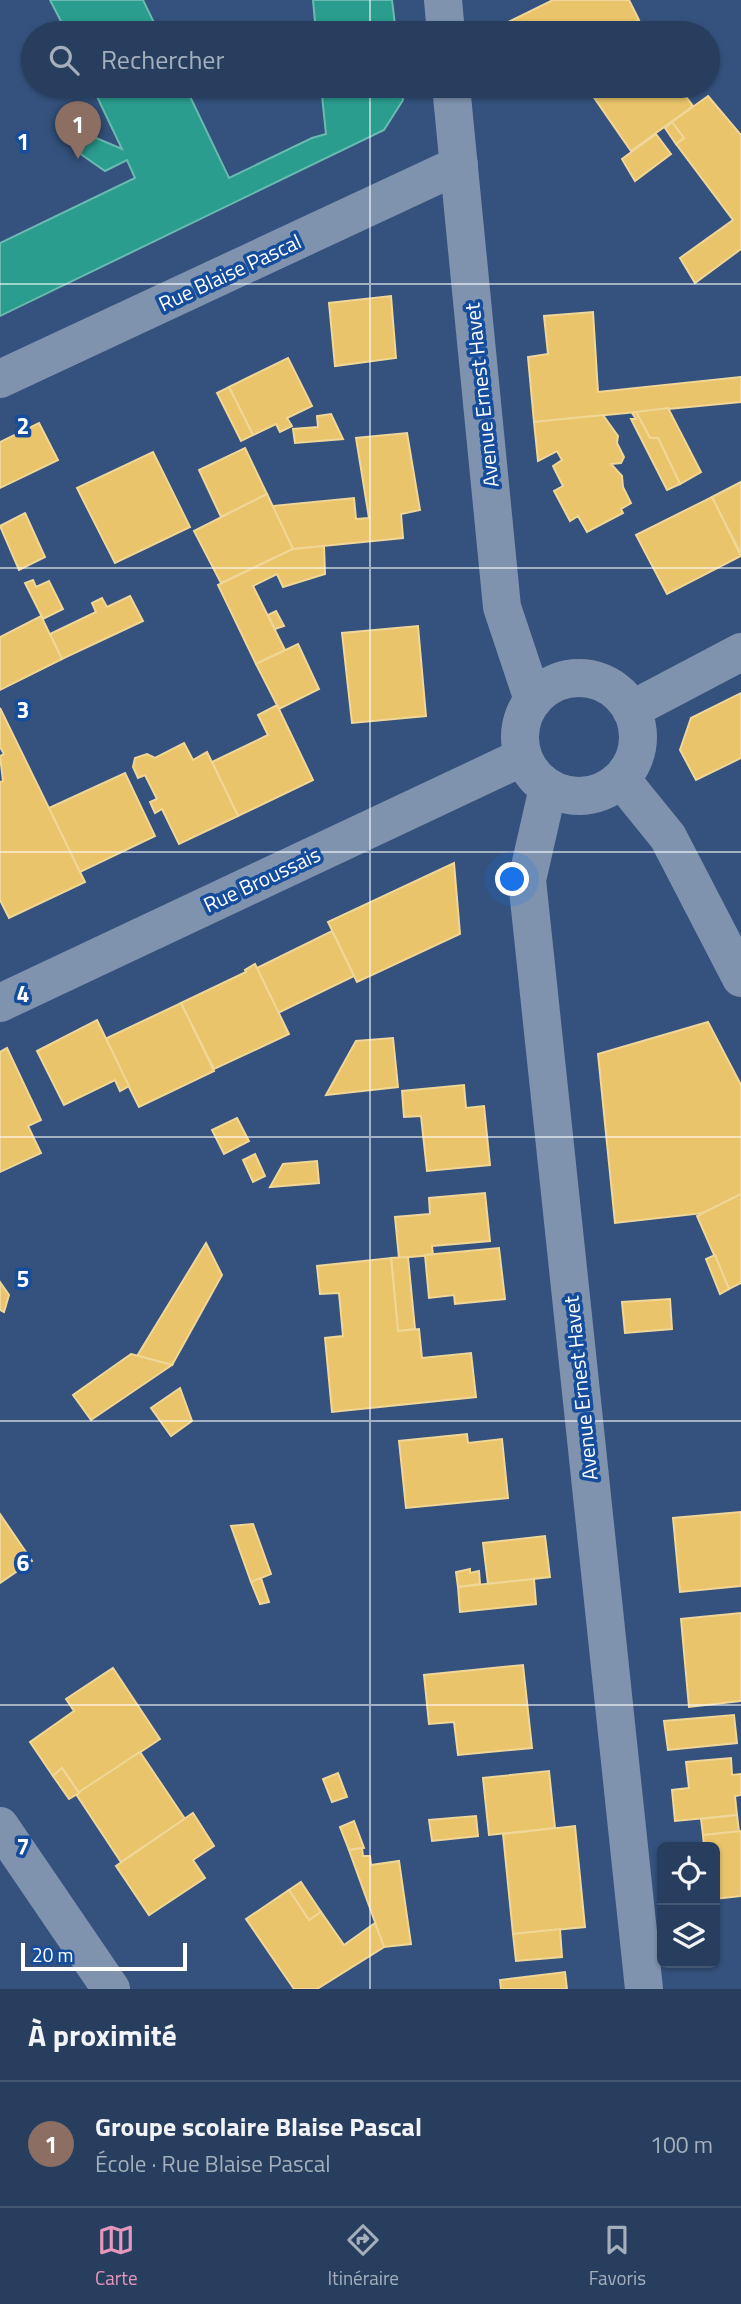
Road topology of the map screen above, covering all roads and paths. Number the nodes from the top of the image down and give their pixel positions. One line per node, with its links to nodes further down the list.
1 (443, 0): 2 (street)
2 (445, 21)
3 (452, 98): 4 (street, Avenue Ernest Havet)
4 (459, 165): 5 (street, Rue Blaise Pascal); 7 (street, Avenue Ernest Havet)
5 (0, 379)
6 (741, 652): 8 (street)
7 (533, 700): 8 (street); 9 (street)
8 (631, 710): 10 (street)
9 (523, 757): 11 (street); 13 (street, Rue Broussais)
10 (621, 779): 11 (street); 12 (street)
11 (548, 788): 16 (street, Avenue Ernest Havet)
12 (741, 978)
13 (0, 1003)
14 (0, 1826): 15 (street)
15 (111, 1989)
16 (644, 1989)

